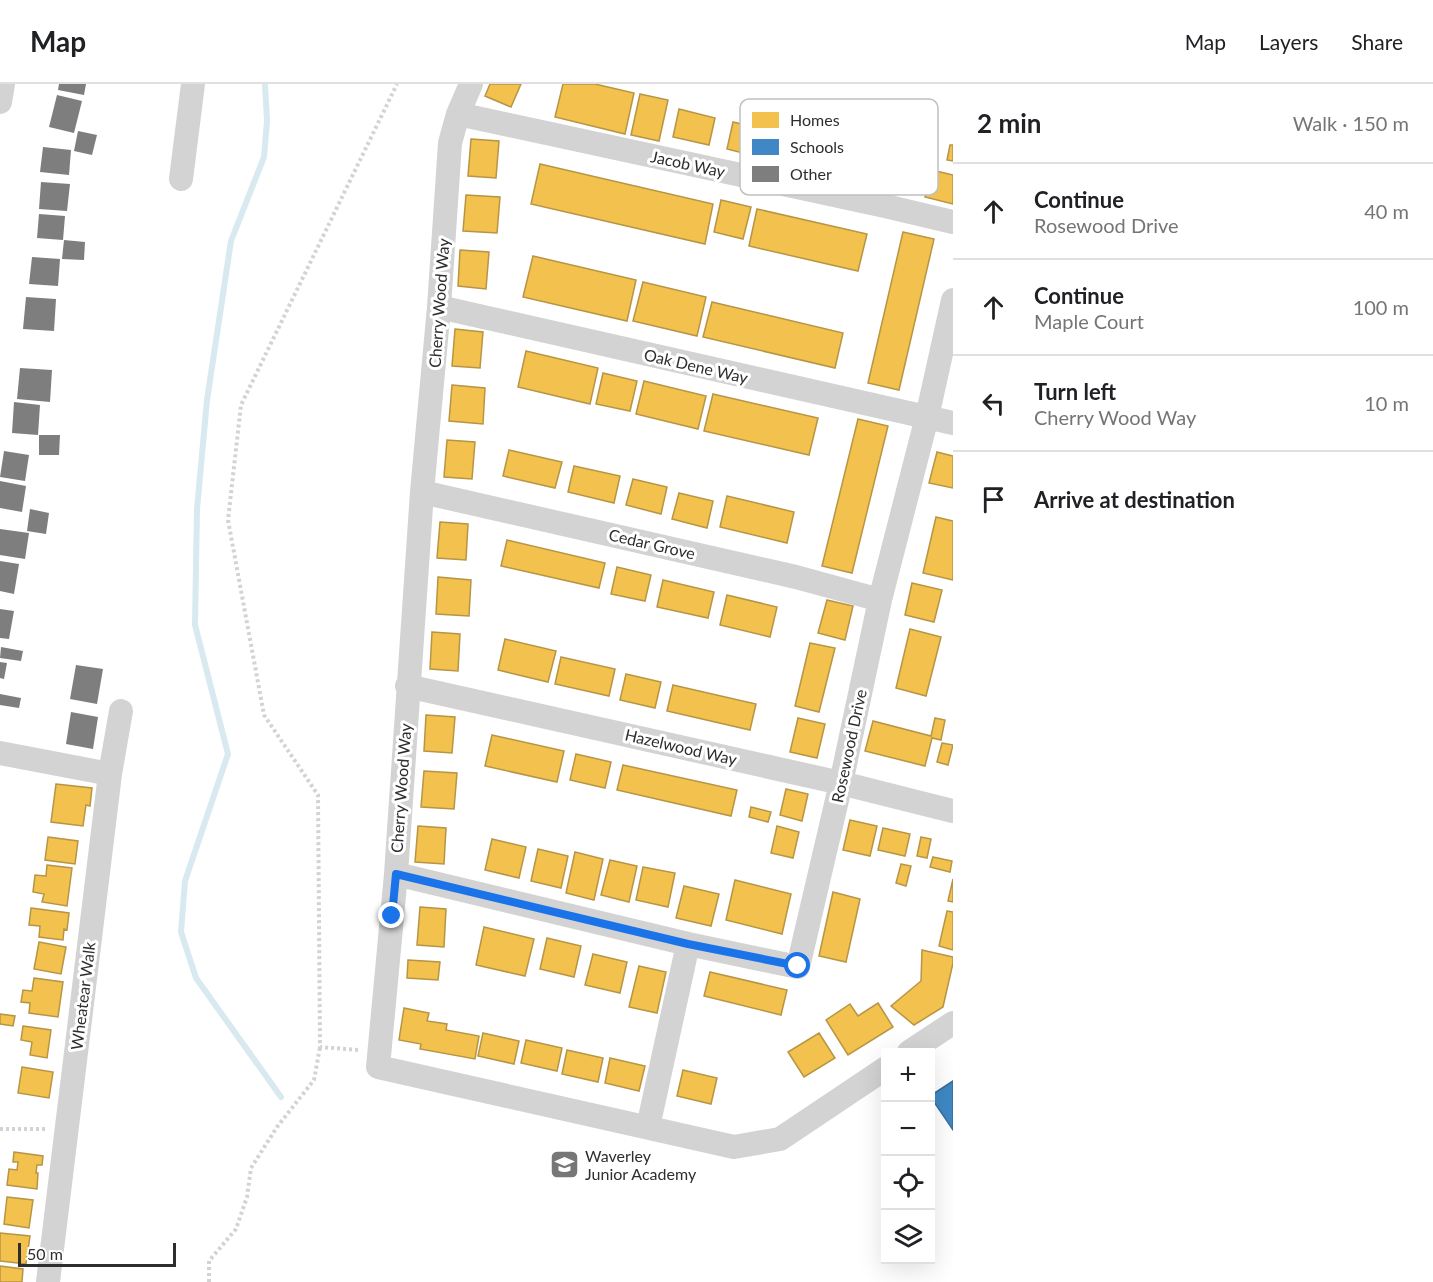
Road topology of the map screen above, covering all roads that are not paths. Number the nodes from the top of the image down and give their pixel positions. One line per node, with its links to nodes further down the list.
1 (3, 84): 4 (street)
2 (193, 84): 7 (street)
3 (471, 84): 5 (street, Cherry Wood Way)
4 (0, 102)
5 (458, 114): 6 (street, Jacob Way); 11 (street, Cherry Wood Way)
6 (740, 175)
7 (181, 179)
8 (834, 195): 9 (street, Jacob Way)
9 (953, 222)
10 (953, 300): 12 (street, Rosewood Drive)
11 (439, 307): 12 (street, Oak Dene Way); 14 (street, Cherry Wood Way)
12 (927, 417): 13 (street, Oak Dene Way); 15 (street, Rosewood Drive)
13 (953, 423)
14 (422, 492): 15 (street, Cedar Grove); 16 (street, Cherry Wood Way)
15 (880, 600): 20 (street, Rosewood Drive)
16 (407, 686): 20 (street, Hazelwood Way); 22 (street, Cherry Wood Way)
17 (121, 711): 19 (street, Wheatear Walk)
18 (0, 753): 19 (street)
19 (110, 774): 28 (street, Wheatear Walk)
20 (841, 783): 21 (street, Hazelwood Way); 23 (street, Rosewood Drive)
21 (953, 811)
22 (396, 874): 23 (street); 27 (street, Cherry Wood Way)
23 (688, 944): 27 (street)
24 (953, 1023): 25 (street)
25 (916, 1048)
26 (881, 1071): 27 (street)
27 (648, 1127)
28 (48, 1282)

